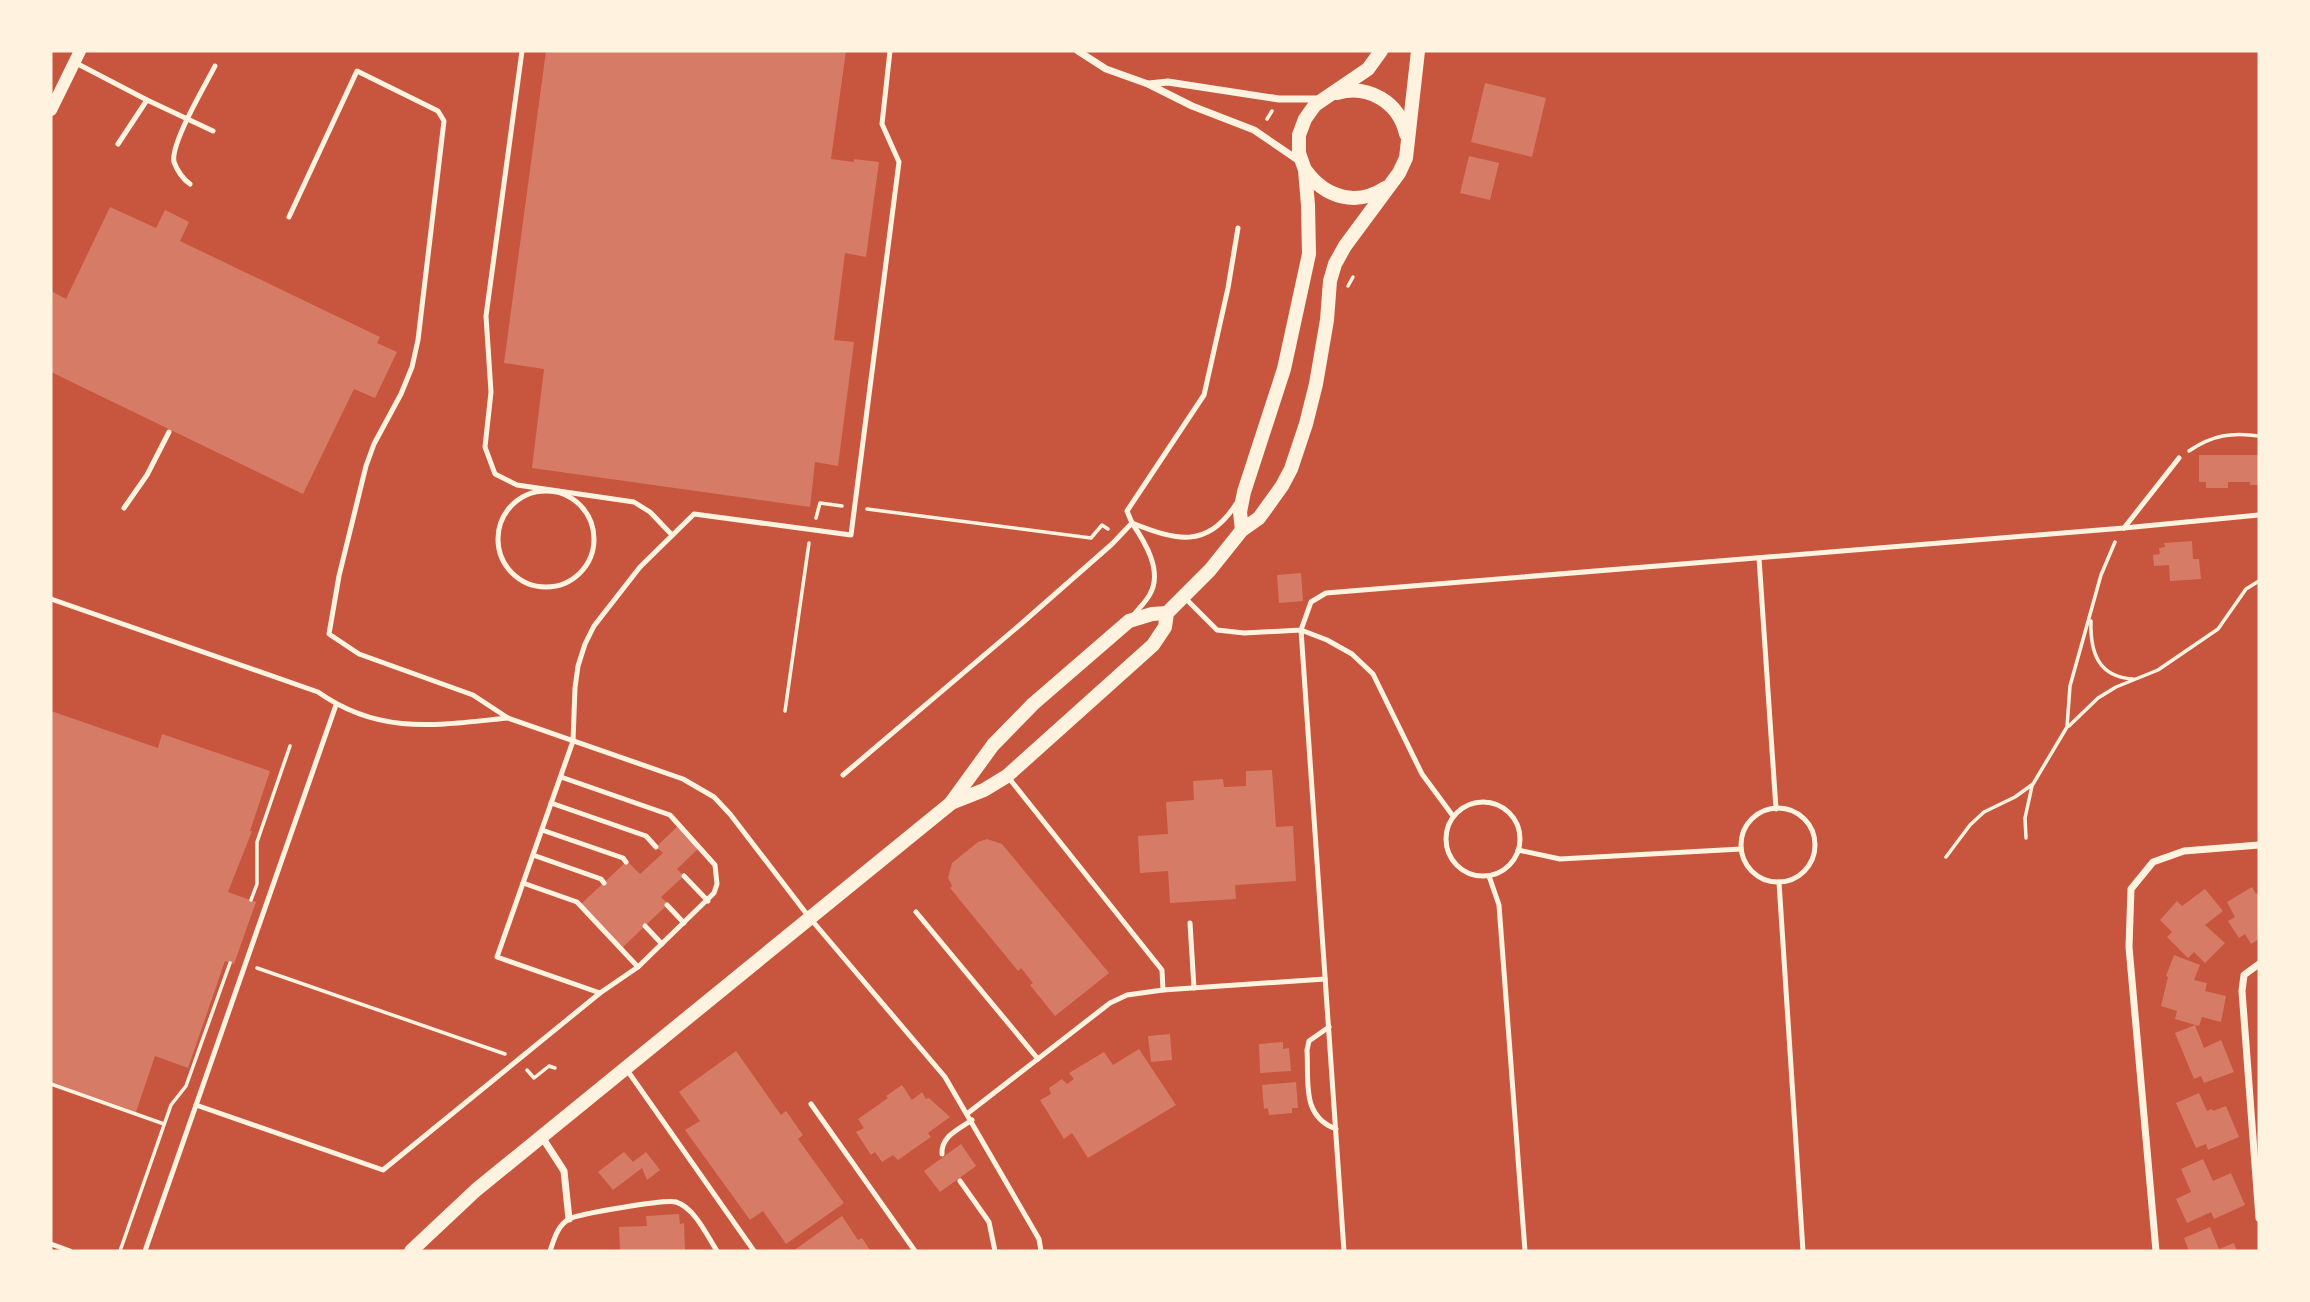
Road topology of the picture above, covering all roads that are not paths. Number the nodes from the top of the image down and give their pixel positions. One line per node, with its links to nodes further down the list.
1 (522, 51): 23 (lane)
2 (890, 51): 30 (lane)
3 (1078, 51): 8 (street)
4 (1381, 51): 9 (main road)
5 (1418, 51): 14 (main road)
6 (77, 56): 10 (lane); 11 (street)
7 (215, 66): 12 (lane)
8 (1148, 84): 9 (street); 16 (street)
9 (1327, 97): 14 (main road); 16 (main road)
10 (147, 100): 12 (lane); 15 (lane)
11 (51, 110)
12 (188, 119): 13 (lane); 17 (lane)
13 (213, 131)
14 (1407, 143): 18 (main road)
15 (118, 144)
16 (1303, 166): 18 (main road); 24 (main road)
17 (190, 184)
18 (1389, 185): 29 (main road)
19 (289, 217): 38 (lane)
20 (1238, 228): 27 (lane)
21 (169, 432): 25 (lane)
22 (2179, 458): 28 (lane)
23 (554, 491): 23 (lane); 30 (lane)
24 (1244, 492): 27 (lane); 29 (main road)
25 (124, 508)
26 (2259, 515): 28 (lane)
27 (1132, 523): 35 (lane); 40 (lane)
28 (2124, 528): 31 (lane)
29 (1242, 530): 32 (main road)
30 (672, 535): 39 (lane)
31 (1759, 558): 36 (lane); 45 (lane)
32 (1183, 597): 34 (main road); 36 (lane)
33 (51, 599): 37 (lane)
34 (1167, 613): 35 (main road); 41 (main road)
35 (1129, 621): 44 (main road)
36 (1301, 630): 46 (lane); 69 (lane)
37 (337, 705): 38 (lane); 77 (lane)
38 (508, 718): 39 (lane)
39 (573, 741): 42 (lane); 62 (lane)
40 (843, 775)
41 (1007, 776): 44 (main road); 71 (lane)
42 (561, 777): 43 (lane); 59 (lane)
43 (551, 803): 47 (lane); 49 (lane)
44 (950, 804): 62 (main road)
45 (1776, 809): 50 (lane); 58 (lane)
46 (1453, 816): 51 (lane); 55 (lane)
47 (542, 830): 52 (lane); 53 (lane)
48 (2259, 845): 99 (street)
49 (656, 846)
50 (1741, 849): 51 (lane); 58 (lane)
51 (1518, 850): 55 (lane)
52 (533, 855): 56 (lane); 57 (lane)
53 (626, 862)
54 (684, 876): 59 (lane)
55 (1489, 876): 97 (lane)
56 (523, 883): 68 (lane); 72 (lane)
57 (604, 883)
58 (1779, 883): 98 (lane)
59 (708, 901): 63 (lane)
60 (667, 905): 63 (lane)
61 (916, 912): 74 (lane)
62 (809, 917): 75 (main road); 78 (lane)
63 (684, 923): 66 (lane)
64 (1190, 923): 70 (lane)
65 (645, 926): 66 (lane)
66 (662, 944): 68 (lane)
67 (2259, 964): 84 (street)
68 (638, 967): 72 (lane)
69 (1325, 979): 70 (lane); 73 (lane)
70 (1194, 988): 71 (lane)
71 (1163, 990): 74 (lane)
72 (600, 993): 77 (lane)
73 (1329, 1027): 80 (lane); 80 (lane)
74 (1038, 1059): 78 (lane)
75 (626, 1067): 81 (main road); 92 (lane)
76 (811, 1104): 93 (lane)
77 (196, 1105): 88 (lane)
78 (968, 1113): 79 (lane)
79 (972, 1120): 82 (lane); 95 (lane)
80 (1336, 1129): 96 (lane)
81 (542, 1136): 85 (street); 89 (main road)
82 (942, 1154)
83 (960, 1181): 94 (lane)
84 (2259, 1218)
85 (569, 1219): 90 (lane); 91 (lane)
86 (51, 1244): 87 (lane)
87 (70, 1251)
88 (145, 1251)
89 (411, 1251)
90 (550, 1251)
91 (717, 1251)
92 (754, 1251)
93 (915, 1251)
94 (995, 1251)
95 (1041, 1251)
96 (1345, 1251)
97 (1525, 1251)
98 (1803, 1251)
99 (2156, 1251)

